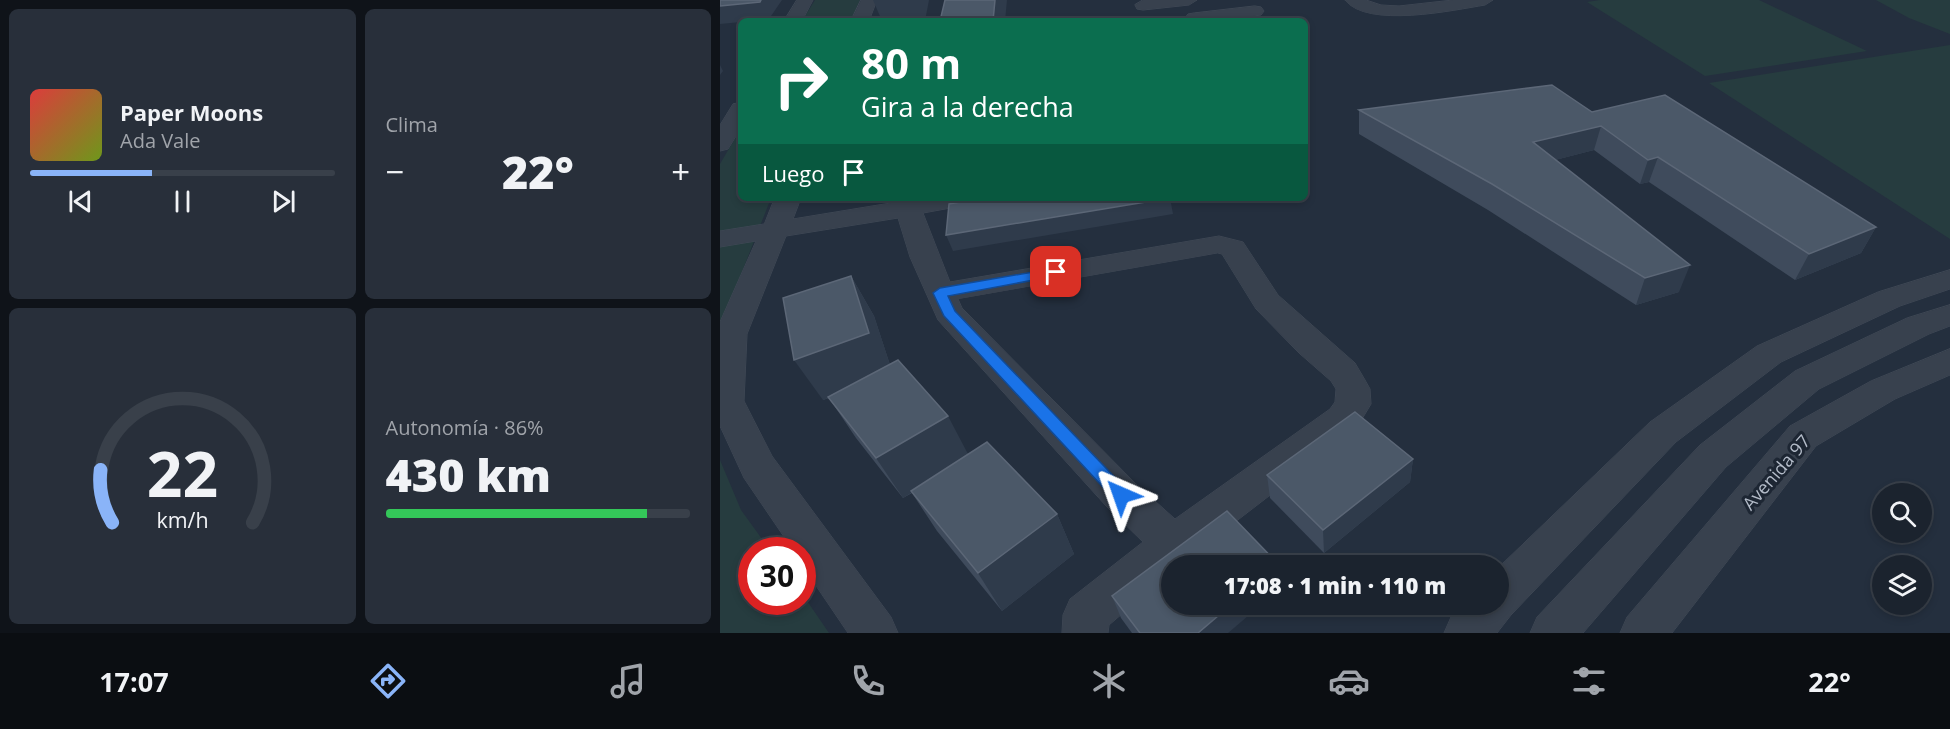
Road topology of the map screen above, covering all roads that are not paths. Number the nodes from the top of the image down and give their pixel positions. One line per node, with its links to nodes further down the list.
1 (805, 0): 9 (street)
2 (869, 0): 10 (street)
3 (1184, 0): 4 (street); 8 (street); 11 (street)
4 (1189, 0)
5 (1485, 0): 7 (street)
6 (1253, 1): 12 (street)
7 (1354, 1)
8 (1143, 5)
9 (795, 18)
10 (861, 18)
11 (1194, 18)
12 (1204, 18)
13 (738, 115): 14 (street)
14 (720, 144)
15 (951, 201): 16 (street)
16 (908, 208): 17 (street); 20 (street)
17 (782, 214): 18 (street); 26 (street)
18 (720, 239)
19 (1950, 279): 24 (street)
20 (940, 293): 23 (street); 23 (street)
21 (1950, 315): 29 (street)
22 (1950, 361): 30 (street, Avenida 97)
23 (1173, 544): 27 (street)
24 (1509, 588)
25 (1483, 615): 28 (street)
26 (875, 633)
27 (1085, 633)
28 (1467, 633)
29 (1553, 633)
30 (1643, 633)

